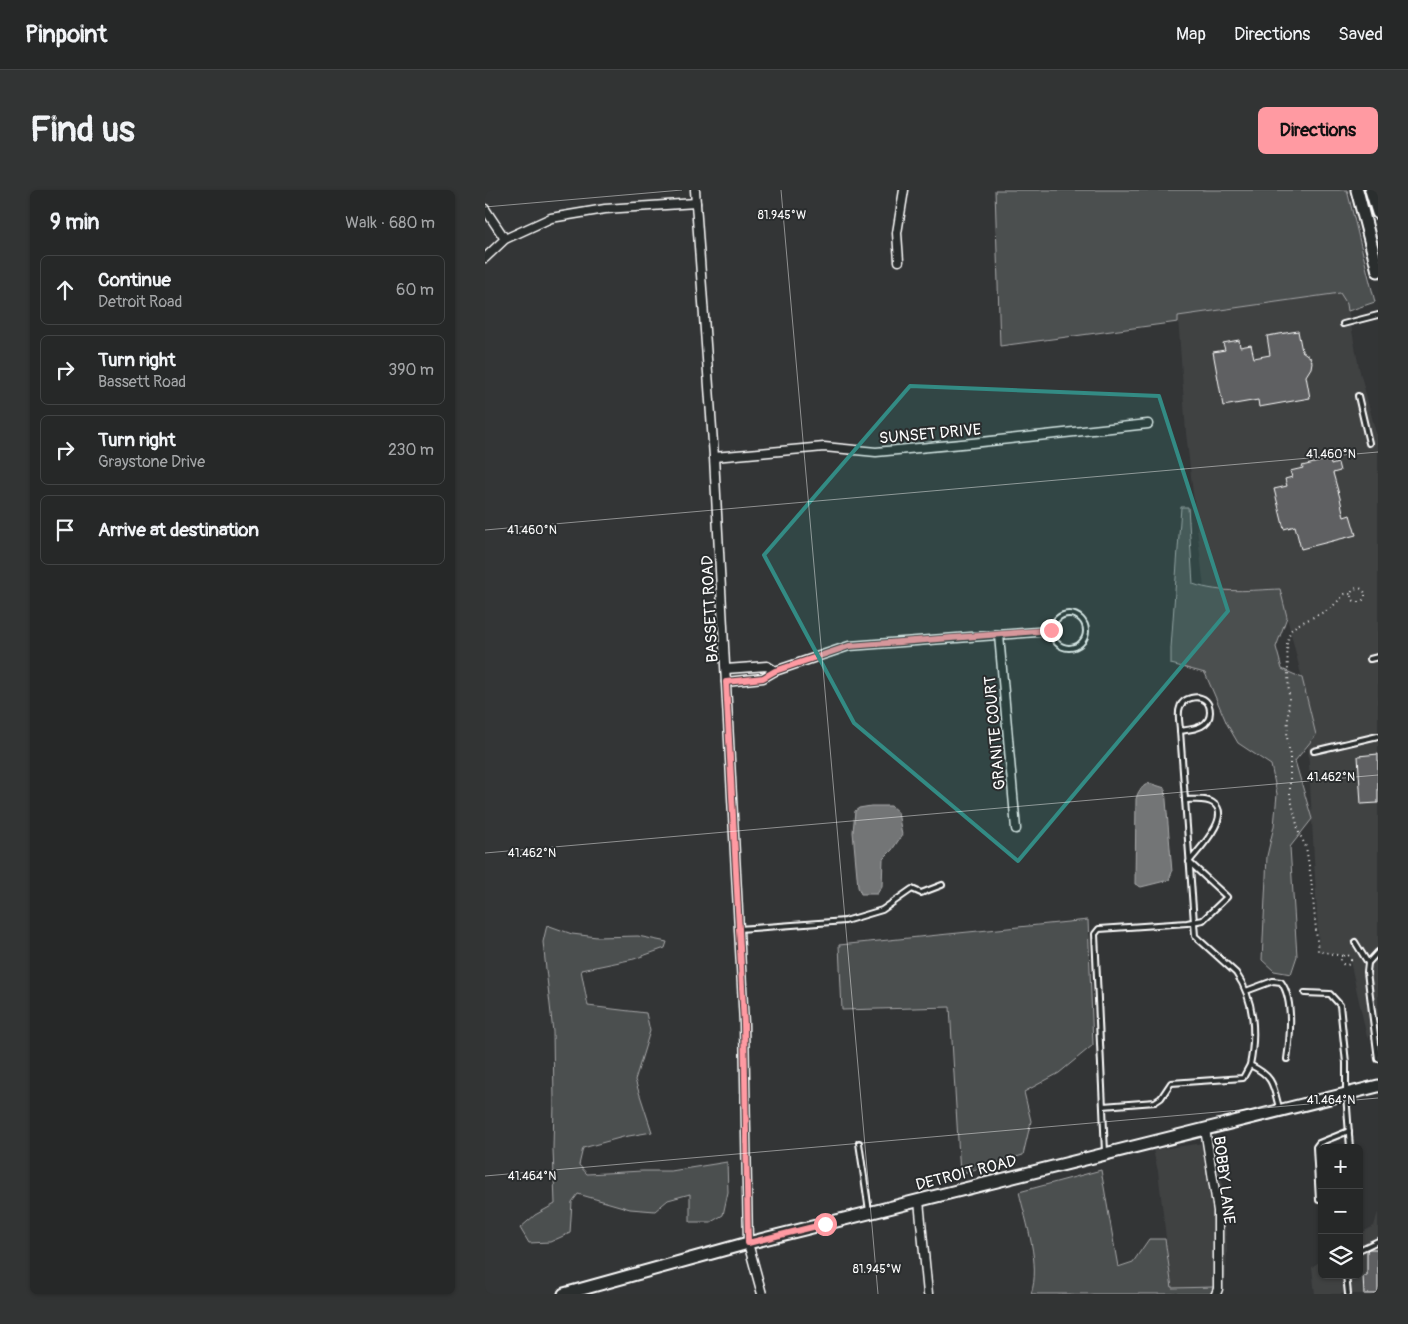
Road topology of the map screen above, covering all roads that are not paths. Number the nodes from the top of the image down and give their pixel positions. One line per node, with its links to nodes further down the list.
1 (695, 190): 5 (street, BASSETT ROAD)
2 (904, 190): 10 (street)
3 (1357, 190): 11 (main road)
4 (1371, 190): 7 (main road)
5 (696, 204): 8 (street); 17 (street, BASSETT ROAD)
6 (485, 210): 8 (street)
7 (1378, 213)
8 (505, 239): 9 (street)
9 (485, 258)
10 (899, 261)
11 (1378, 271)
12 (1378, 315): 13 (lane)
13 (1343, 324)
14 (1358, 396): 16 (lane)
15 (1148, 424): 17 (street, SUNSET DRIVE)
16 (1369, 443)
17 (714, 457): 22 (street, BASSETT ROAD)
18 (1051, 630): 18 (lane); 19 (street)
19 (999, 635): 23 (street); 29 (street, GRANITE COURT)
20 (1378, 657): 21 (lane)
21 (1371, 659)
22 (726, 669): 23 (street); 24 (street, BASSETT ROAD)
23 (775, 671): 24 (street)
24 (726, 682): 33 (street, BASSETT ROAD)
25 (1181, 730): 25 (lane); 28 (lane)
26 (1378, 736): 27 (lane)
27 (1314, 751)
28 (1185, 800): 30 (lane); 30 (lane)
29 (1016, 829)
30 (1189, 862): 32 (lane); 32 (lane)
31 (942, 885): 33 (lane)
32 (1193, 923): 37 (lane); 44 (lane)
33 (739, 929): 55 (street, BASSETT ROAD)
34 (1355, 942): 36 (lane)
35 (1378, 952): 36 (lane)
36 (1368, 963): 40 (lane)
37 (1246, 991): 39 (lane); 41 (lane)
38 (1305, 993): 43 (lane)
39 (1287, 1059)
40 (1378, 1059)
41 (1250, 1066): 44 (lane); 45 (lane)
42 (1378, 1086): 43 (main road, DETROIT ROAD)
43 (1346, 1094): 45 (main road, DETROIT ROAD); 47 (lane)
44 (1103, 1106): 50 (lane)
45 (1279, 1110): 46 (main road, DETROIT ROAD)
46 (1205, 1129): 50 (main road, DETROIT ROAD); 62 (street, BOBBY LANE)
47 (1349, 1131): 49 (lane); 51 (lane)
48 (859, 1143): 53 (lane)
49 (1349, 1144)
50 (1105, 1154): 52 (main road, DETROIT ROAD)
51 (1318, 1189)
52 (919, 1201): 53 (main road, DETROIT ROAD); 61 (street)
53 (869, 1213): 55 (main road, DETROIT ROAD)
54 (1378, 1241): 56 (lane)
55 (748, 1243): 58 (main road, DETROIT ROAD); 60 (street, BASSETT ROAD)
56 (1363, 1248)
57 (1346, 1279): 63 (lane)
58 (598, 1290): 59 (main road, DETROIT ROAD)
59 (564, 1294)
60 (762, 1294)
61 (928, 1294)
62 (1216, 1294)
63 (1348, 1294)

